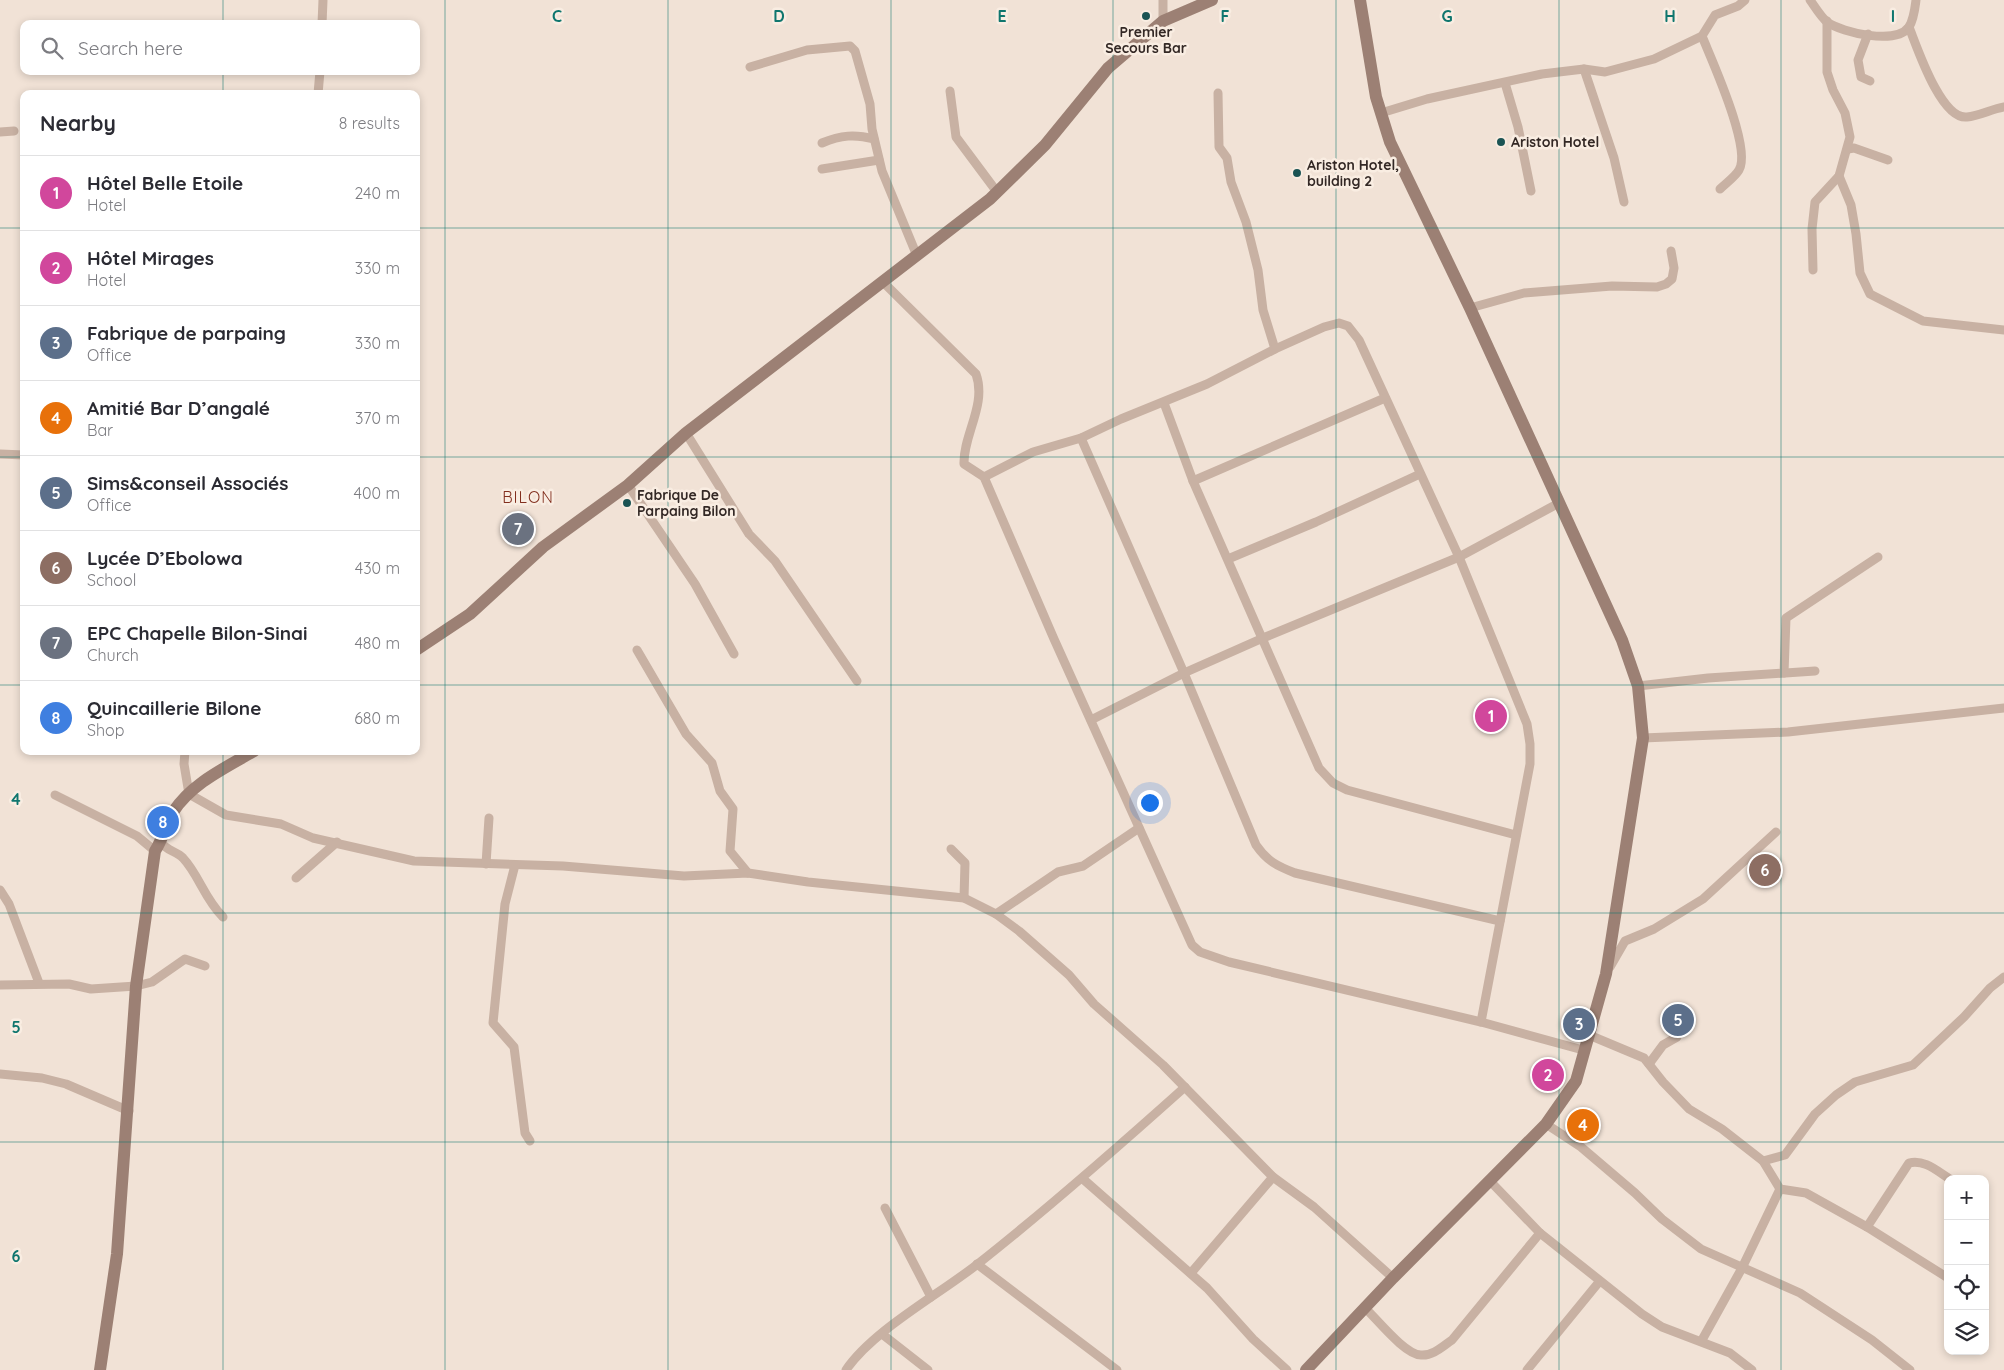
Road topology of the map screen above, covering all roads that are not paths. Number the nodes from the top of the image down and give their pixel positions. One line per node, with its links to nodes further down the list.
1 (323, 0): 8 (street)
2 (1163, 0): 9 (street)
3 (1212, 0): 9 (main road)
4 (1360, 0): 23 (main road)
5 (1745, 0): 13 (street)
6 (1810, 0): 10 (street)
7 (1916, 0): 11 (street)
8 (322, 20)
9 (1163, 21): 35 (main road)
10 (1827, 21): 12 (street); 28 (street)
11 (1908, 27): 12 (street); 22 (street)
12 (1868, 34): 17 (street)
13 (1702, 36): 15 (street); 33 (street)
14 (750, 67): 26 (street)
15 (1584, 69): 18 (street); 36 (street)
16 (320, 75): 19 (street)
17 (1870, 81)
18 (1505, 83): 23 (street); 34 (street)
19 (318, 90)
20 (950, 91): 35 (street)
21 (1218, 93): 43 (street)
22 (2004, 107)
23 (1381, 112): 41 (main road)
24 (14, 131): 25 (street)
25 (0, 132)
26 (874, 139): 27 (street); 29 (street)
27 (822, 143)
28 (1848, 148): 30 (street); 32 (street)
29 (879, 160): 31 (street); 38 (street)
30 (1888, 160)
31 (822, 169)
32 (1839, 176): 39 (street); 42 (street)
33 (1720, 189)
34 (1532, 191)
35 (997, 192): 38 (main road)
36 (1624, 202)
37 (1671, 251): 41 (street)
38 (917, 256): 40 (main road)
39 (1813, 270)
40 (883, 282): 46 (main road); 51 (street)
41 (1470, 308): 54 (main road)
42 (2004, 330)
43 (1274, 349): 44 (street); 45 (street)
44 (1385, 398): 50 (street); 52 (street)
45 (1164, 403): 47 (street); 52 (street)
46 (686, 433): 53 (main road); 65 (street)
47 (1081, 438): 51 (street); 63 (street)
48 (0, 454): 49 (street)
49 (20, 455)
50 (1420, 474): 55 (street); 57 (street)
51 (984, 477): 68 (street)
52 (1193, 481): 57 (street)
53 (628, 485): 59 (main road); 61 (street)
54 (1559, 503): 55 (street); 66 (main road)
55 (1460, 557): 58 (street); 77 (street)
56 (1878, 557): 64 (street)
57 (1228, 559): 58 (street)
58 (1263, 638): 63 (street); 77 (street)
59 (420, 647)
60 (637, 650): 83 (street)
61 (734, 654)
62 (1815, 671): 64 (street)
63 (1184, 673): 68 (street); 89 (street)
64 (1784, 673): 66 (street)
65 (858, 681)
66 (1638, 686): 69 (main road)
67 (2004, 708): 69 (street)
68 (1091, 720): 75 (street)
69 (1643, 738): 91 (main road)
70 (185, 755): 72 (street)
71 (247, 755): 72 (main road)
72 (189, 794): 78 (street); 79 (main road)
73 (55, 795): 79 (street)
74 (489, 818): 81 (street)
75 (1139, 828): 87 (street); 96 (street)
76 (1776, 832): 91 (street)
77 (1516, 835): 89 (street)
78 (337, 842): 81 (street); 84 (street)
79 (158, 847): 88 (street); 95 (main road)
80 (951, 849): 86 (street)
81 (486, 864): 82 (street)
82 (515, 865): 83 (street); 105 (street)
83 (748, 873): 86 (street)
84 (296, 878)
85 (0, 890): 93 (street)
86 (964, 898): 87 (street)
87 (996, 914): 102 (street)
88 (224, 917)
89 (1500, 921): 96 (street)
90 (205, 966): 95 (street)
91 (1606, 974): 97 (main road)
92 (2004, 977): 106 (street)
93 (39, 983): 94 (street); 95 (street)
94 (0, 986)
95 (136, 986): 103 (main road)
96 (1481, 1022): 99 (street)
97 (1589, 1035): 99 (main road); 100 (street)
98 (1676, 1037): 100 (street)
99 (1583, 1050): 104 (main road)
100 (1649, 1064): 106 (street)
101 (0, 1074): 103 (street)
102 (1185, 1087): 108 (street); 109 (street)
103 (128, 1110): 125 (main road)
104 (1546, 1124): 110 (main road); 116 (street)
105 (530, 1141)
106 (1763, 1161): 111 (street)
107 (1944, 1175): 113 (street)
108 (1273, 1177): 117 (street); 119 (street)
109 (1083, 1179): 115 (street); 117 (street)
110 (1489, 1180): 114 (street); 119 (main road)
111 (1780, 1189): 113 (street); 116 (street)
112 (885, 1208): 121 (street)
113 (1867, 1227): 118 (street)
114 (1540, 1233): 120 (street); 122 (street)
115 (978, 1264): 121 (street); 128 (street)
116 (1742, 1268): 124 (street); 133 (street)
117 (1191, 1273): 129 (street)
118 (1944, 1275)
119 (1393, 1278): 122 (main road)
120 (1599, 1282): 124 (street); 131 (street)
121 (931, 1298): 123 (street)
122 (1365, 1308): 130 (main road)
123 (882, 1334): 126 (street); 127 (street)
124 (1702, 1340): 132 (street)
125 (100, 1370)
126 (846, 1370)
127 (928, 1370)
128 (1117, 1370)
129 (1287, 1370)
130 (1306, 1370)
131 (1527, 1370)
132 (1752, 1370)
133 (1910, 1370)

